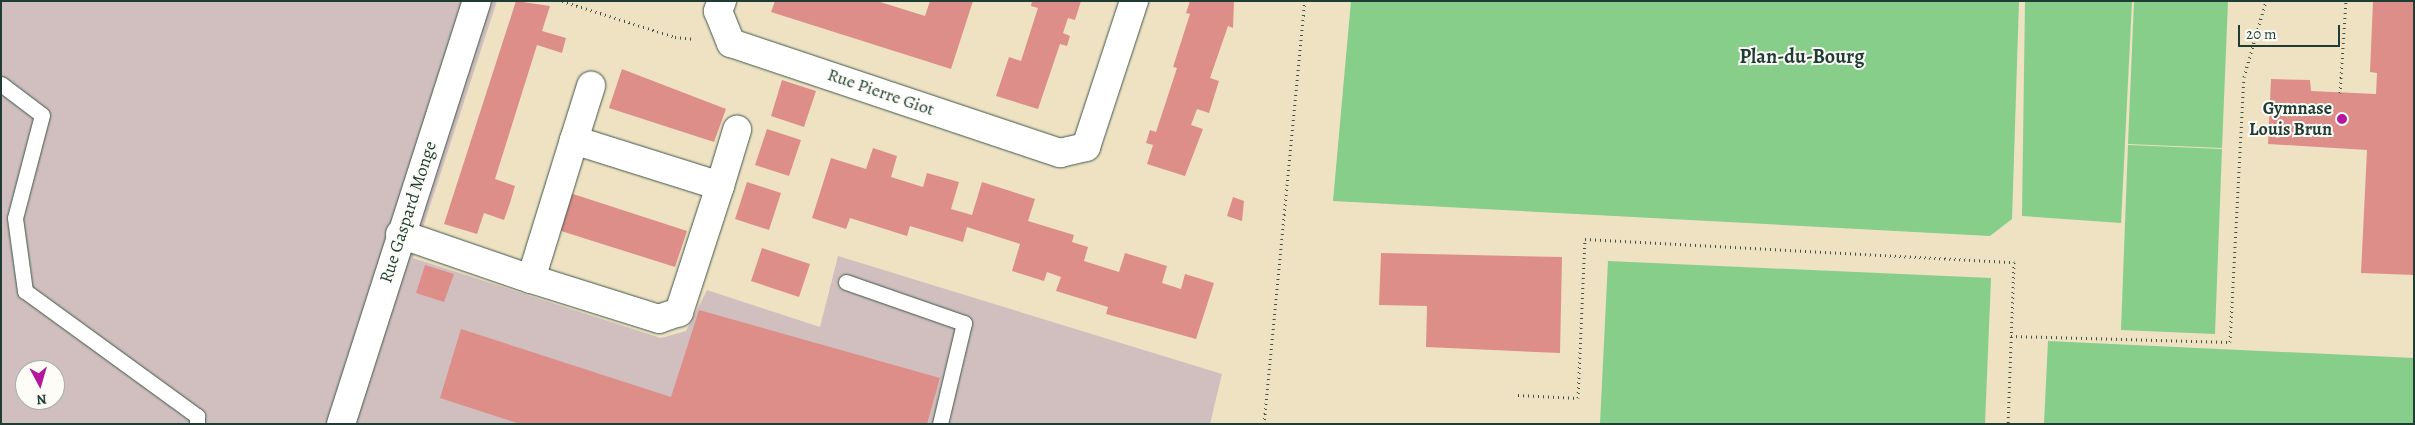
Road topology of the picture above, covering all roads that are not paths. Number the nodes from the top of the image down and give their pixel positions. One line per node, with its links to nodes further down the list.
1 (477, 1): 9 (street, Rue Gaspard Monge)
2 (722, 1): 3 (street, Rue Pierre Giot)
3 (1134, 1)
4 (1, 84): 12 (lane)
5 (591, 86): 7 (street)
6 (737, 130): 8 (street)
7 (574, 140): 8 (street); 10 (street)
8 (720, 186): 10 (street)
9 (400, 234): 10 (street); 13 (street, Rue Gaspard Monge)
10 (531, 279)
11 (846, 282): 14 (lane)
12 (197, 424)
13 (341, 424)
14 (940, 424)

